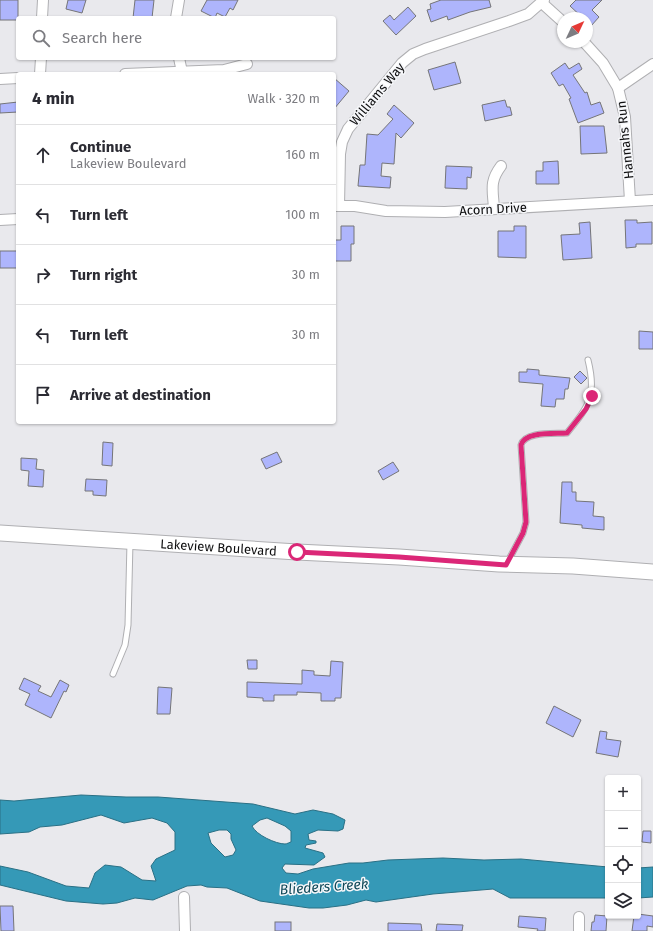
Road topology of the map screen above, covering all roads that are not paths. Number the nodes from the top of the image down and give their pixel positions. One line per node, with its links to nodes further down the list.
1 (43, 0): 4 (street)
2 (179, 0): 5 (street)
3 (543, 1): 6 (street); 20 (street, Williams Way)
4 (42, 16)
5 (176, 16)
6 (557, 16)
7 (589, 48): 16 (street, Hannahs Run)
8 (41, 60): 12 (street)
9 (179, 60): 13 (street)
10 (247, 64): 13 (street)
11 (653, 64): 16 (street)
12 (40, 72)
13 (182, 72)
14 (16, 78): 15 (street)
15 (0, 79)
16 (618, 88): 19 (street, Hannahs Run)
17 (501, 166): 21 (street)
18 (653, 200): 19 (street, Acorn Drive)
19 (630, 201): 21 (street, Acorn Drive)
20 (337, 206): 21 (street, Acorn Drive)
21 (494, 209)
22 (16, 219): 23 (street)
23 (0, 220)
24 (588, 360): 27 (lane)
25 (0, 533): 26 (street, Lakeview Boulevard)
26 (130, 541): 27 (street, Lakeview Boulevard); 29 (lane)
27 (506, 565): 28 (street, Lakeview Boulevard)
28 (653, 572)
29 (113, 674)
30 (184, 897): 32 (street)
31 (579, 917): 33 (street)
32 (185, 931)
33 (579, 931)

